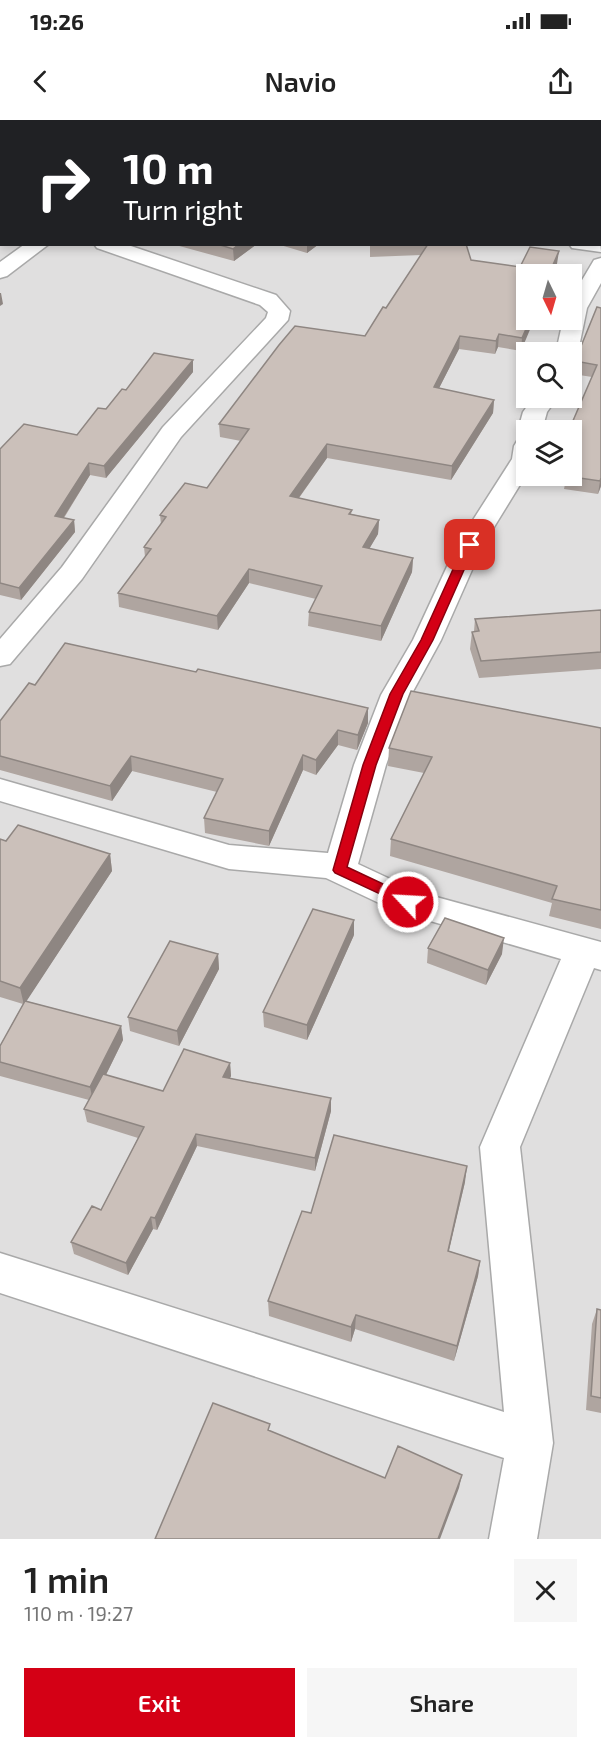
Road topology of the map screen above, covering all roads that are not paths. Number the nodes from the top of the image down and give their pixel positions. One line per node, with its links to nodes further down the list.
1 (36, 246): 4 (street)
2 (110, 246): 7 (street)
3 (601, 264): 5 (street)
4 (0, 272)
5 (569, 342)
6 (516, 472): 9 (street)
7 (0, 657)
8 (0, 790): 9 (street)
9 (340, 870): 10 (street)
10 (592, 953): 12 (street)
11 (0, 1273): 12 (street)
12 (530, 1443): 13 (street)
13 (513, 1539)

